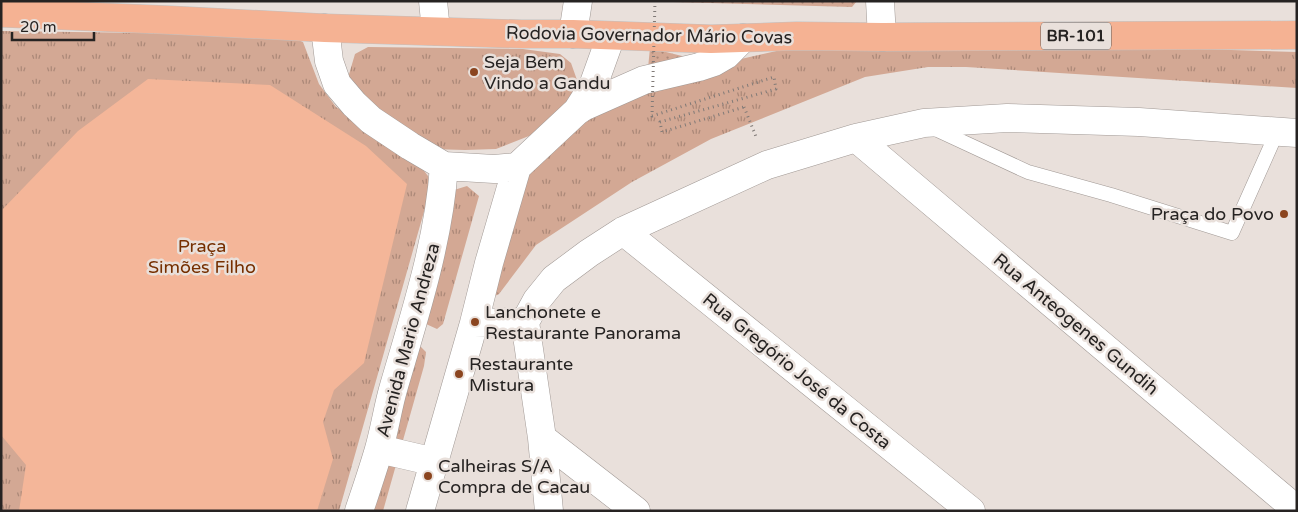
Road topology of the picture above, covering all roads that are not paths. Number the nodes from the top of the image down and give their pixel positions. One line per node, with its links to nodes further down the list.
1 (433, 1): 6 (street)
2 (578, 1): 7 (street)
3 (880, 1): 10 (street)
4 (1, 13): 5 (highway, Rodovia Governador Mário Covas / BR-101)
5 (325, 28): 6 (highway, Rodovia Governador Mário Covas / BR-101); 16 (street)
6 (436, 31): 7 (highway, Rodovia Governador Mário Covas / BR-101)
7 (574, 34): 9 (highway, Rodovia Governador Mário Covas / BR-101)
8 (1297, 35): 10 (highway, Rodovia Governador Mário Covas / BR-101)
9 (611, 36): 11 (highway, Rodovia Governador Mário Covas / BR-101); 12 (street)
10 (882, 37): 11 (highway, Rodovia Governador Mário Covas / BR-101)
11 (743, 38): 12 (street)
12 (577, 111): 17 (street)
13 (924, 123): 14 (street); 14 (lane); 15 (street)
14 (1287, 133)
15 (856, 138): 18 (street); 24 (street, Rua Anteogenes Gundih)
16 (444, 166): 17 (street); 22 (street, Avenida Mario Andreza)
17 (517, 168): 20 (street)
18 (623, 231): 19 (street); 29 (street, Rua Gregório José da Costa)
19 (525, 322): 20 (street); 21 (street)
20 (474, 323): 23 (street)
21 (542, 438): 27 (street); 28 (street)
22 (379, 449): 23 (street); 25 (street, Avenida Mario Andreza)
23 (435, 462): 26 (street)
24 (1297, 510)
25 (359, 511)
26 (420, 511)
27 (549, 511)
28 (636, 511)
29 (971, 511)

